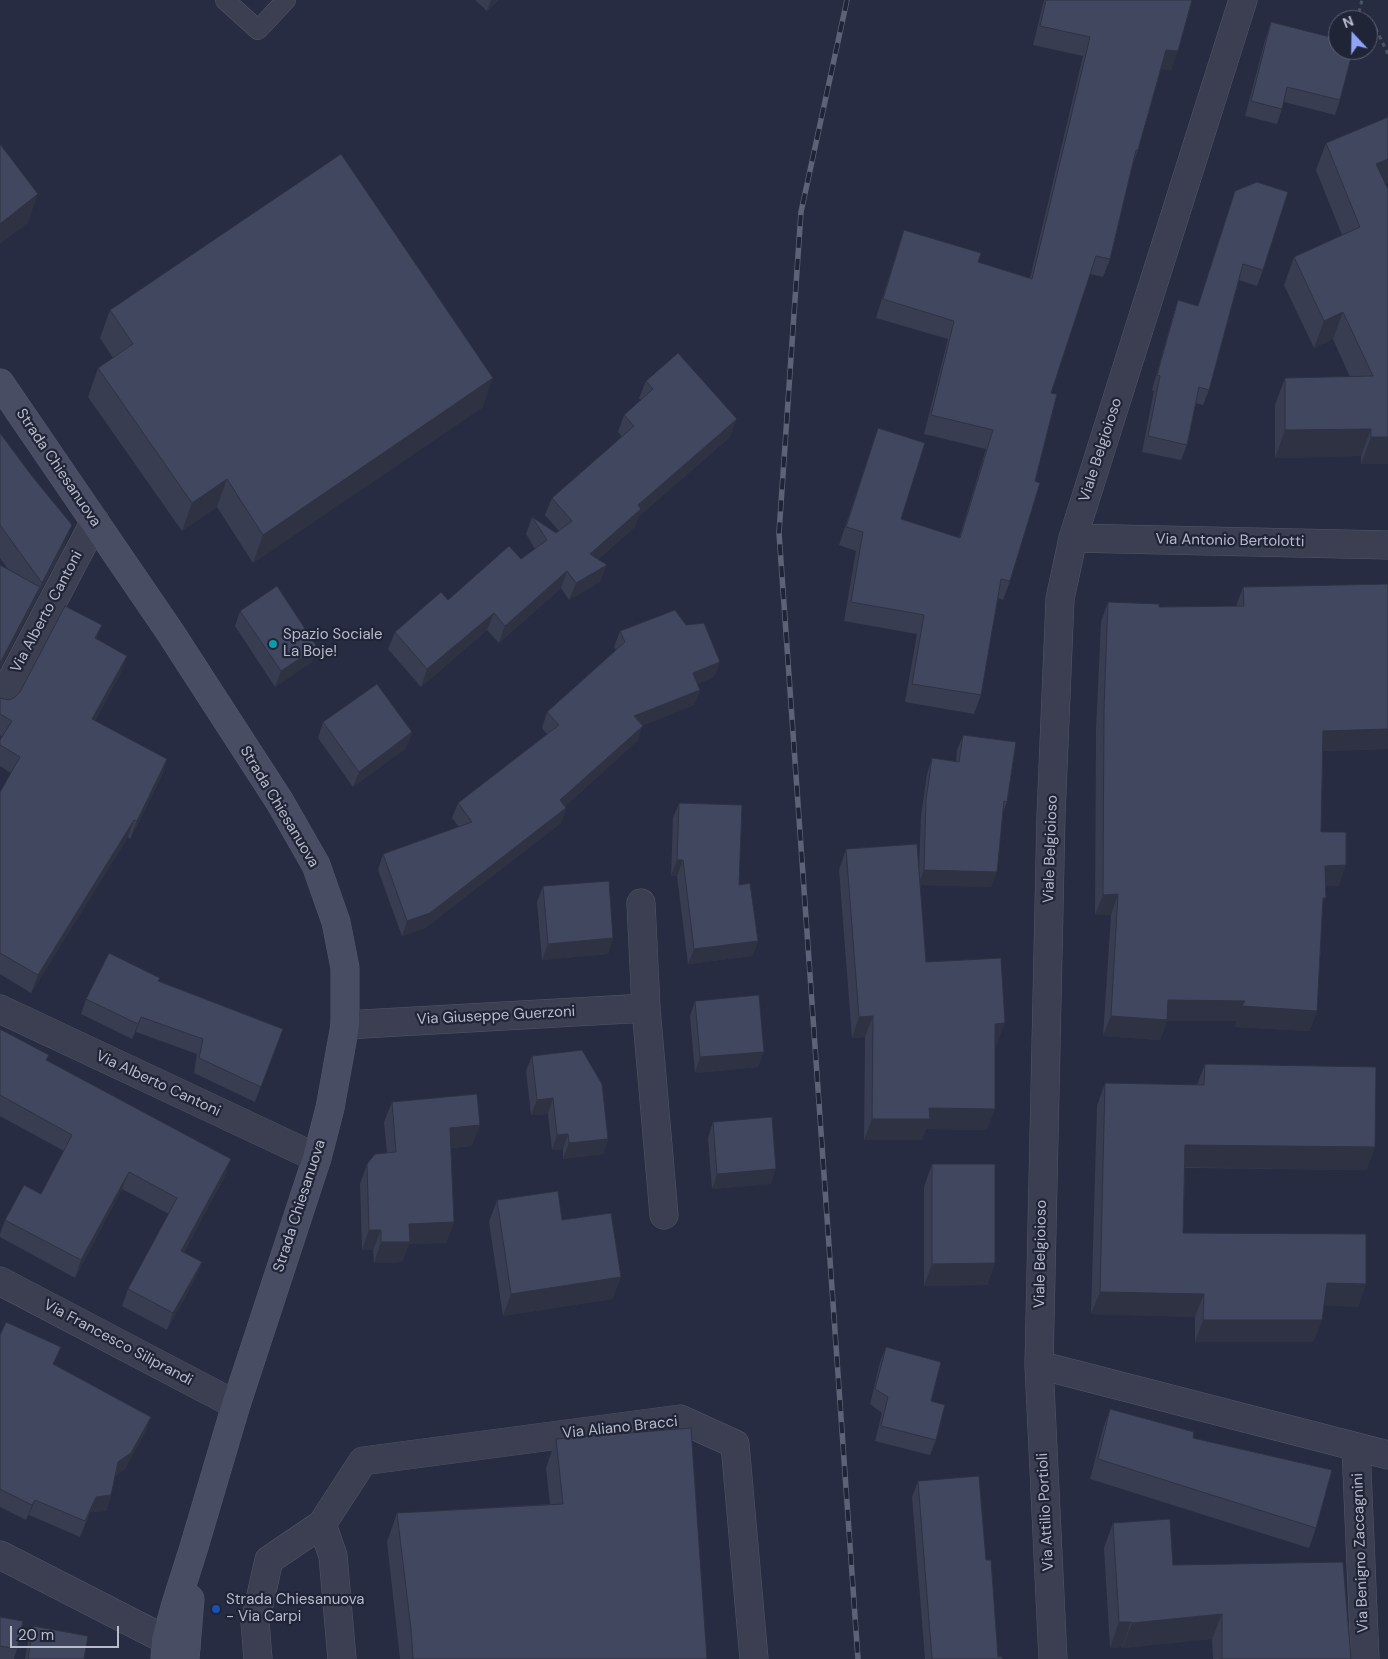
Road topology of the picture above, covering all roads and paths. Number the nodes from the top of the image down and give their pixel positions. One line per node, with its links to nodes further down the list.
1 (226, 0): 2 (lane)
2 (286, 0)
3 (1243, 0): 8 (street, Viale Belgioioso)
4 (1378, 33): 5 (path)
5 (1388, 54)
6 (0, 383): 7 (main road, Strada Chiesanuova)
7 (94, 521): 10 (street, Via Alberto Cantoni); 14 (main road, Strada Chiesanuova)
8 (1073, 538): 9 (street, Via Antonio Bertolotti); 18 (street, Viale Belgioioso)
9 (1388, 545)
10 (0, 702)
11 (641, 904): 12 (street)
12 (646, 1008): 14 (street, Via Giuseppe Guerzoni); 16 (street)
13 (0, 1009): 15 (street, Via Alberto Cantoni)
14 (346, 1025): 15 (main road, Strada Chiesanuova)
15 (317, 1158): 19 (main road, Strada Chiesanuova)
16 (664, 1215)
17 (0, 1281): 19 (street, Via Francesco Siliprandi)
18 (1038, 1365): 20 (street); 28 (street, Via Attilio Portioli)
19 (236, 1405): 24 (main road, Strada Chiesanuova)
20 (1356, 1447): 21 (street); 29 (street, Via Benigno Zaccagnini)
21 (1388, 1455)
22 (322, 1524): 25 (street, Via Aliano Bracci); 26 (street); 27 (street, Via Aliano Bracci)
23 (0, 1555): 24 (street)
24 (176, 1651)
25 (258, 1659)
26 (342, 1659)
27 (754, 1659)
28 (1053, 1659)
29 (1365, 1659)

